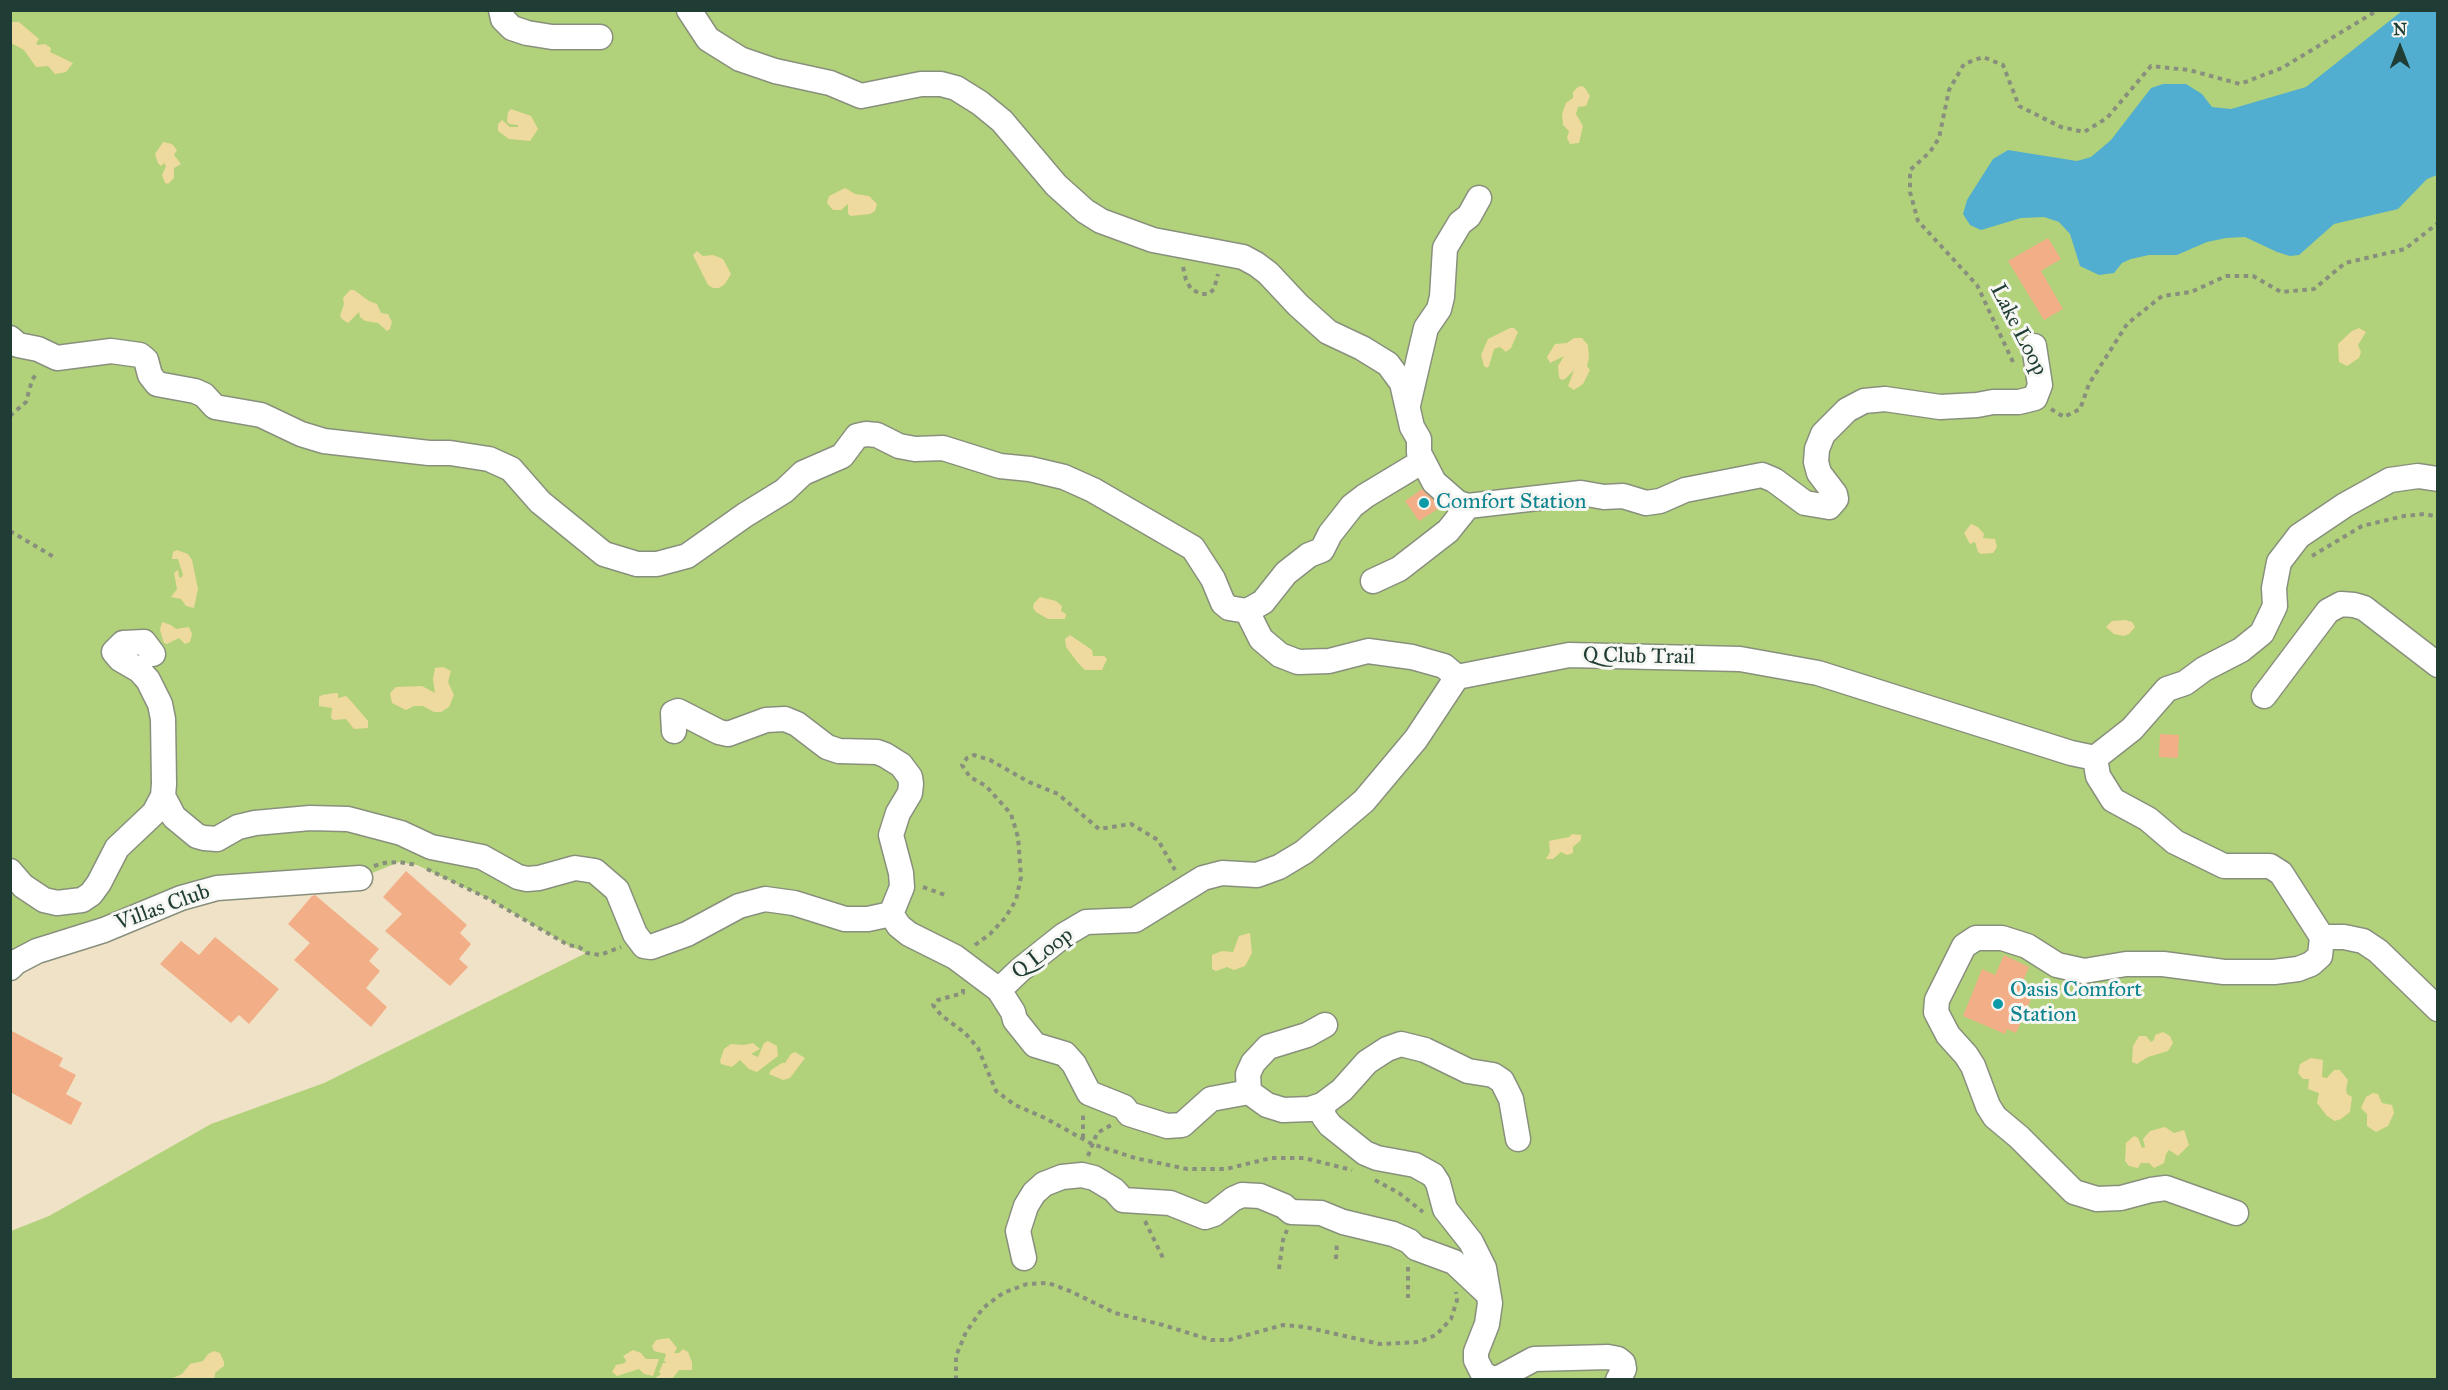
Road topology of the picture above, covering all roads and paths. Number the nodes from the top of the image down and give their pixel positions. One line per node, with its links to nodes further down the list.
1 (501, 10): 4 (street)
2 (689, 10): 11 (street)
3 (2378, 10): 10 (path, Lake Loop)
4 (600, 37)
5 (1479, 198): 11 (street)
6 (2438, 223): 10 (path, Lake Loop)
7 (10, 338): 9 (street)
8 (2034, 346): 10 (street)
9 (57, 358): 12 (path); 19 (street)
10 (2035, 398): 15 (street)
11 (1408, 405): 13 (street)
12 (10, 416)
13 (1423, 460): 15 (street); 19 (street)
14 (2438, 479): 25 (street)
15 (1468, 506): 18 (street)
16 (10, 531): 17 (path)
17 (54, 557)
18 (1373, 581)
19 (1247, 611): 22 (street)
20 (153, 654): 26 (street)
21 (2438, 665): 23 (street)
22 (1457, 677): 25 (street, Q Club Trail); 33 (street, Q Loop)
23 (2264, 696)
24 (674, 731): 29 (street)
25 (2095, 758): 30 (street)
26 (163, 796): 27 (street); 31 (street)
27 (10, 871)
28 (360, 878): 31 (path); 32 (street, Villas Club)
29 (891, 914): 31 (street); 33 (street)
30 (2322, 937): 34 (street); 43 (street)
31 (639, 941)
32 (10, 968)
33 (999, 990): 38 (street, Q Loop)
34 (2438, 1009)
35 (1324, 1025): 36 (street)
36 (1249, 1092): 37 (street); 38 (street, Q Loop)
37 (1322, 1105): 39 (street); 48 (street)
38 (1129, 1114): 40 (path)
39 (1518, 1139)
40 (1082, 1174): 41 (street); 45 (street)
41 (1135, 1201): 42 (street); 46 (path)
42 (1291, 1212): 44 (street); 47 (path)
43 (2236, 1213)
44 (1416, 1248): 48 (street); 49 (path)
45 (1024, 1258)
46 (1164, 1260)
47 (1279, 1269)
48 (1487, 1293): 50 (street)
49 (1408, 1298)
50 (1618, 1380)

